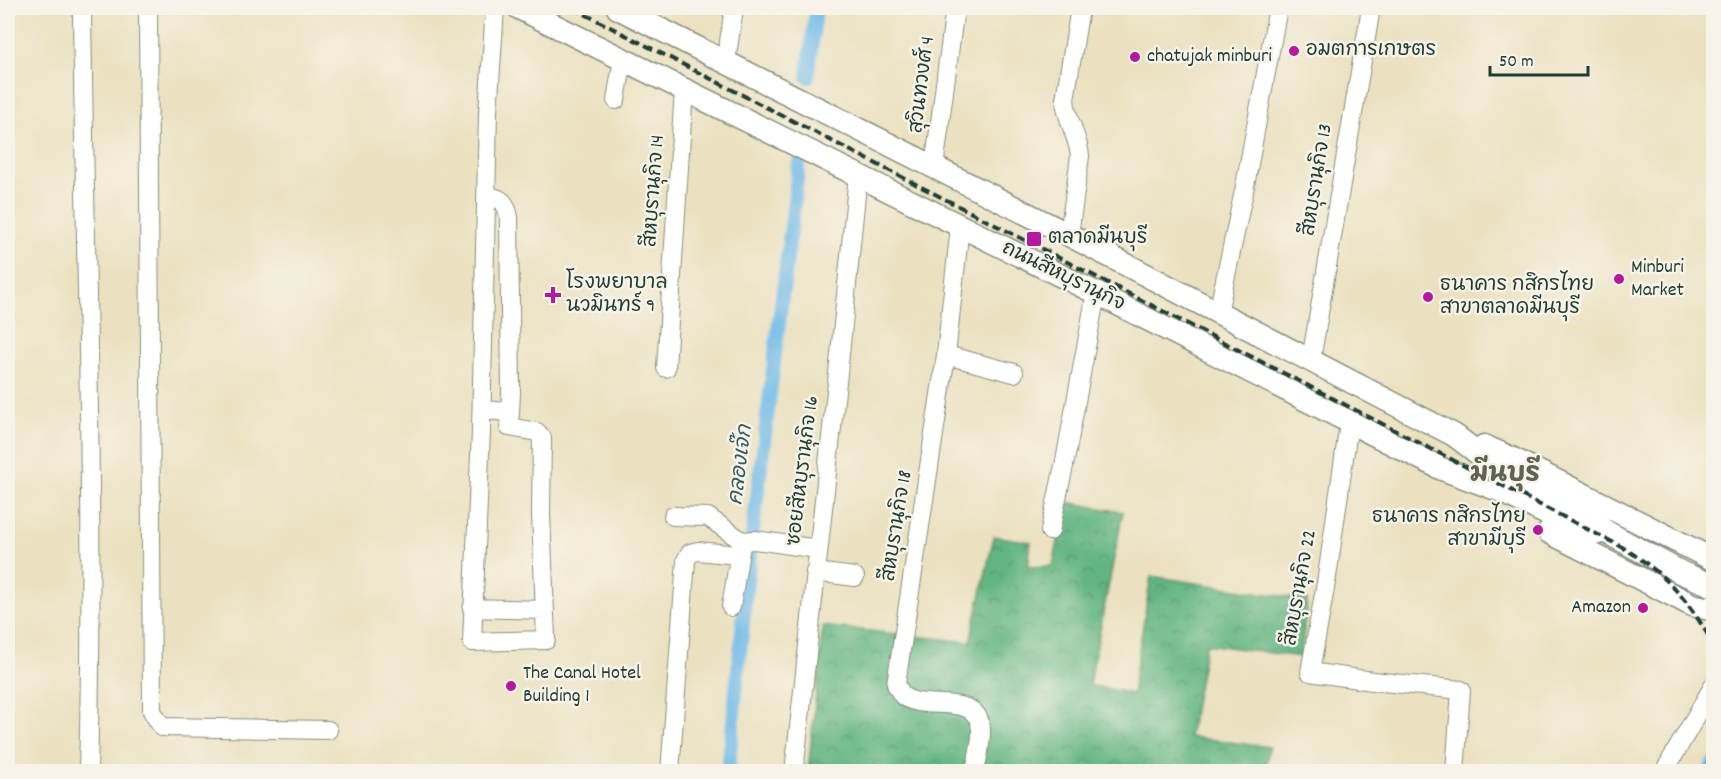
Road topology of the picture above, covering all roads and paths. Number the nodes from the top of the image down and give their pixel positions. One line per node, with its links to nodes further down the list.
1 (82, 8): 46 (street)
2 (148, 8): 45 (street)
3 (495, 8): 17 (street)
4 (519, 8): 11 (main road, ถนนสีหบุรานุกิจ)
5 (618, 8): 12 (main road, ถนนสีหบุรานุกิจ)
6 (734, 8): 12 (street)
7 (955, 8): 15 (street, สุวินทวงศ์ 4)
8 (1080, 8): 19 (street)
9 (1278, 8): 21 (street)
10 (1371, 8): 23 (street, สีหบุรานุกิจ 13)
11 (623, 59): 13 (main road, ถนนสีหบุรานุกิจ); 14 (street)
12 (726, 62): 15 (main road, ถนนสีหบุรานุกิจ)
13 (684, 90): 16 (main road, ถนนสีหบุรานุกิจ); 24 (street, สีหบุรานุกิจ 14)
14 (616, 99)
15 (934, 168): 19 (main road, ถนนสีหบุรานุกิจ)
16 (858, 175): 18 (main road, ถนนสีหบุรานุกิจ); 35 (street, ซอยสีหบุรานุกิจ 16)
17 (487, 196): 26 (street); 27 (street)
18 (960, 226): 20 (main road, ถนนสีหบุรานุกิจ); 22 (street, สีหบุรานุกิจ 18)
19 (1069, 235): 21 (main road, ถนนสีหบุรานุกิจ)
20 (1096, 294): 28 (main road, ถนนสีหบุรานุกิจ); 32 (street)
21 (1218, 313): 23 (main road, ถนนสีหบุรานุกิจ)
22 (946, 355): 25 (street); 49 (street, สีหบุรานุกิจ 18)
23 (1311, 360): 29 (main road, ถนนสีหบุรานุกิจ)
24 (666, 368)
25 (1014, 373)
26 (482, 410): 27 (street); 41 (street)
27 (510, 412): 42 (street)
28 (1349, 423): 30 (main road, ถนนสีหบุรานุกิจ); 50 (street, สีหบุรานุกิจ 22)
29 (1454, 435): 33 (main road, ถนนสีหบุรานุกิจ); 36 (main road)
30 (1442, 469): 33 (main road, ถนนสีหบุรานุกิจ); 43 (main road)
31 (673, 516): 34 (street)
32 (1050, 531)
33 (1610, 534): 39 (main road, ถนนสีหบุรานุกิจ)
34 (740, 548): 35 (street); 40 (street); 47 (street)
35 (818, 549): 37 (street, ซอยสีหบุรานุกิจ 16)
36 (1713, 560)
37 (815, 572): 38 (street); 48 (street, ซอยสีหบุรานุกิจ 16)
38 (855, 577)
39 (1713, 586)
40 (731, 607)
41 (472, 608): 42 (street); 42 (street)
42 (545, 610)
43 (1713, 610)
44 (1713, 685): 51 (street)
45 (328, 730)
46 (88, 771)
47 (670, 771)
48 (794, 771)
49 (975, 771)
50 (1455, 771)
51 (1664, 771)

